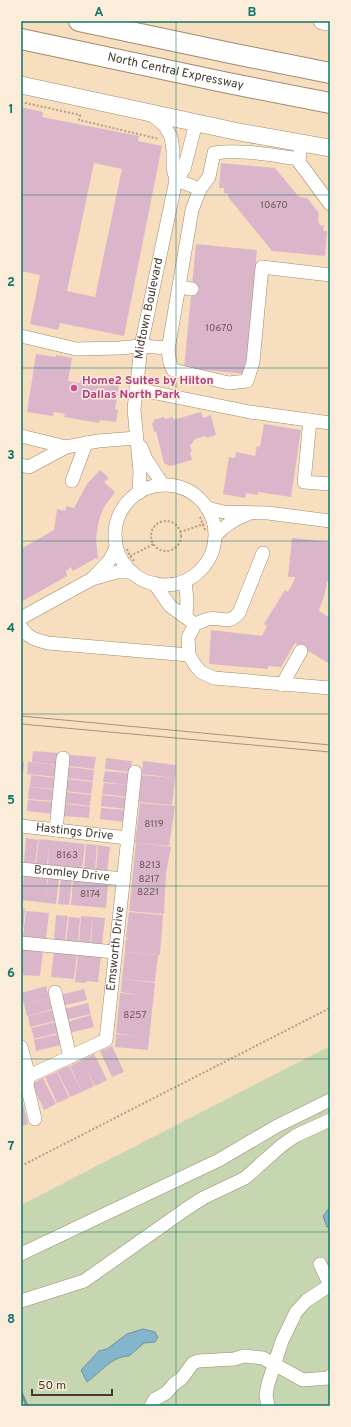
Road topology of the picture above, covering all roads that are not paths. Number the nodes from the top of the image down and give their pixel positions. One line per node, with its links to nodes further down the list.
1 (79, 21): 5 (highway)
2 (322, 21): 3 (main road)
3 (330, 22)
4 (21, 39): 7 (highway, North Central Expressway)
5 (330, 73)
6 (21, 85): 10 (main road)
7 (305, 99): 8 (highway, North Central Expressway); 9 (highway)
8 (330, 103)
9 (330, 106)
10 (149, 113): 11 (main road); 14 (street, Midtown Boulevard)
11 (196, 123): 13 (main road); 14 (street, Midtown Boulevard)
12 (330, 148): 13 (main road)
13 (300, 151): 15 (street); 16 (street)
14 (176, 180): 15 (street); 21 (street, Midtown Boulevard)
15 (200, 189): 18 (street)
16 (330, 204)
17 (330, 275): 22 (street)
18 (179, 287): 19 (street); 22 (street)
19 (192, 288)
20 (21, 336): 21 (street)
21 (141, 346): 22 (street); 23 (street, Midtown Boulevard)
22 (168, 348)
23 (136, 388): 24 (street); 27 (street, Midtown Boulevard)
24 (310, 420): 25 (street); 32 (street)
25 (330, 423)
26 (21, 436): 29 (street)
27 (136, 438): 28 (street); 33 (street, Midtown Boulevard); 34 (street, Midtown Boulevard)
28 (86, 443): 29 (street); 31 (street)
29 (66, 447): 30 (street)
30 (21, 465)
31 (72, 481)
32 (330, 484)
33 (163, 485): 34 (street); 35 (street)
34 (139, 493): 39 (street)
35 (203, 511): 36 (street); 38 (street)
36 (253, 512): 37 (street); 38 (street)
37 (330, 521)
38 (211, 536): 43 (street)
39 (121, 547): 41 (street); 42 (street)
40 (263, 553): 46 (street)
41 (135, 569): 42 (street); 44 (street)
42 (92, 578): 45 (street)
43 (185, 581): 44 (street); 46 (street)
44 (154, 583): 46 (street)
45 (21, 618)
46 (190, 620): 49 (street)
47 (21, 627): 49 (street)
48 (301, 651): 50 (street)
49 (189, 655): 50 (street)
50 (282, 684): 51 (street)
51 (330, 688)
52 (63, 758): 55 (street)
53 (135, 772): 56 (street, Emsworth Drive)
54 (21, 826): 55 (street, Hastings Drive)
55 (56, 830): 56 (street, Hastings Drive)
56 (128, 838): 58 (street, Emsworth Drive)
57 (21, 869): 58 (street, Bromley Drive)
58 (123, 879): 60 (street, Emsworth Drive)
59 (21, 943): 60 (street)
60 (115, 952): 63 (street, Emsworth Drive)
61 (55, 992): 63 (street)
62 (21, 1047): 64 (street)
63 (70, 1057): 64 (street, Emsworth Drive)
64 (29, 1076): 66 (street)
65 (330, 1100): 68 (street)
66 (34, 1119)
67 (330, 1120): 71 (street)
68 (21, 1254)
69 (320, 1264): 70 (street)
70 (330, 1285): 72 (street)
71 (21, 1301)
72 (275, 1364): 73 (street); 74 (street); 75 (street)
73 (330, 1376)
74 (151, 1406)
75 (268, 1406)

